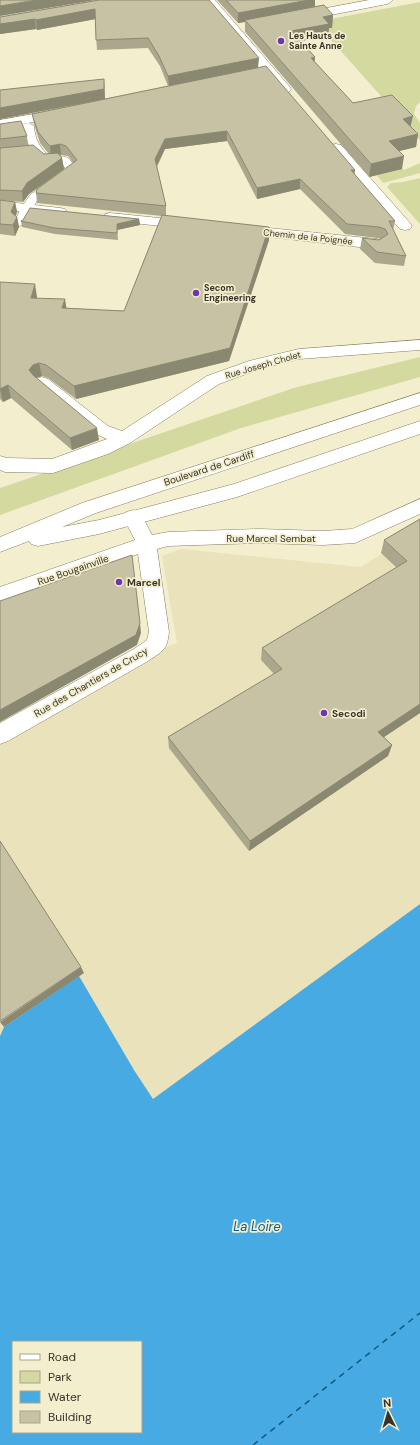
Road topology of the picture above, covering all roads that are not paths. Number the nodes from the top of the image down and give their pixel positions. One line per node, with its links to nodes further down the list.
1 (209, 0): 5 (street)
2 (387, 0): 3 (street)
3 (288, 19)
4 (249, 26): 5 (street)
5 (234, 29): 6 (street)
6 (269, 71): 7 (street); 8 (street)
7 (255, 74)
8 (294, 100)
9 (75, 110): 10 (street)
10 (0, 124)
11 (0, 130): 14 (lane)
12 (325, 136): 19 (street)
13 (0, 204): 14 (street)
14 (26, 208): 15 (street); 17 (lane)
15 (73, 213)
16 (96, 215): 18 (street)
17 (19, 223)
18 (206, 226)
19 (405, 226)
20 (221, 228): 21 (street, Chemin de la Poignée)
21 (377, 244)
22 (420, 345): 26 (street, Rue Joseph Cholet)
23 (42, 383): 26 (street)
24 (420, 399): 31 (street, Boulevard de Cardiff)
25 (420, 427): 29 (street, Boulevard de Cardiff)
26 (124, 439): 27 (street, Rue Joseph Cholet)
27 (0, 463)
28 (420, 506): 30 (street, Rue Marcel Sembat)
29 (133, 517): 30 (street); 31 (street, Boulevard de Cardiff)
30 (146, 544): 32 (street, Rue Bougainville); 33 (street, Rue des Chantiers de Crucy)
31 (0, 546)
32 (0, 595)
33 (0, 734)

